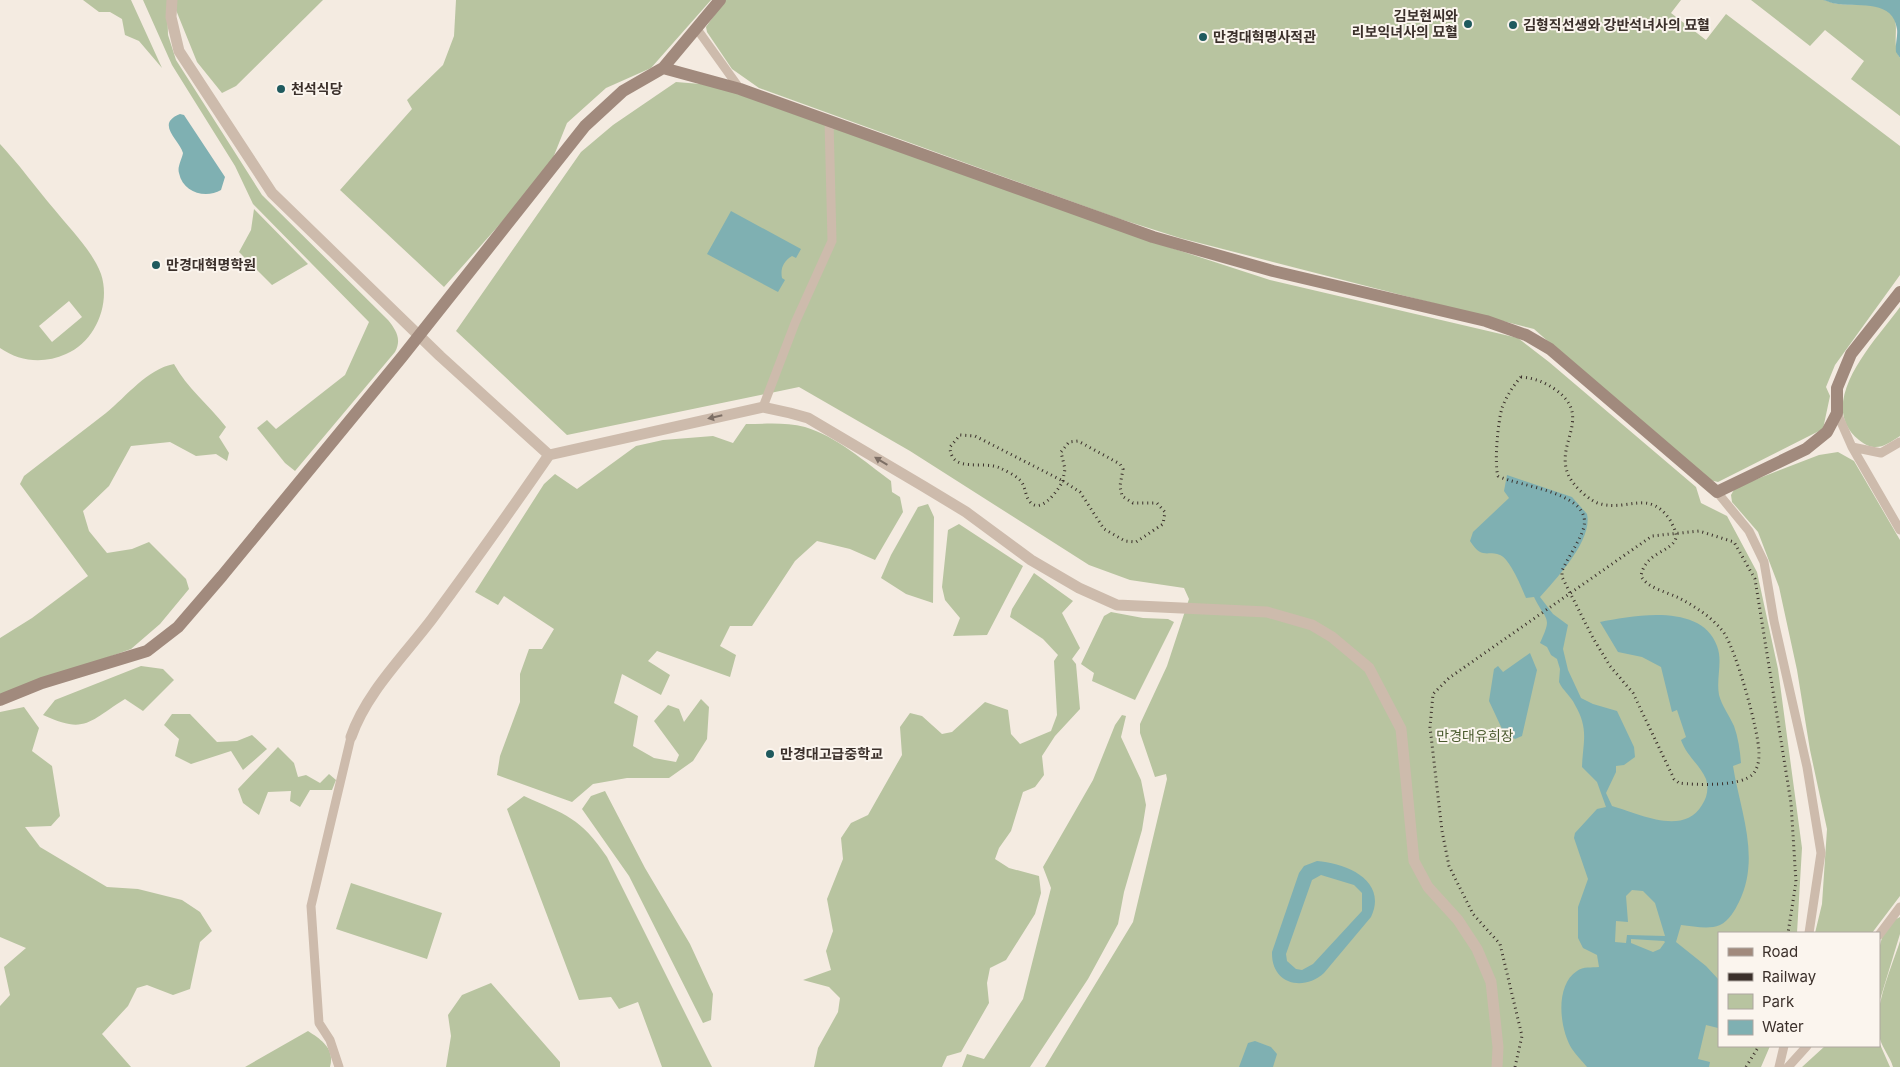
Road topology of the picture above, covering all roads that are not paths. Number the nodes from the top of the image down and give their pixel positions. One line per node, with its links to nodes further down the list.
1 (172, 0): 8 (street)
2 (720, 0): 3 (main road)
3 (697, 29): 4 (main road); 5 (street)
4 (663, 68): 5 (main road); 8 (main road)
5 (740, 89): 6 (main road)
6 (829, 120): 9 (street); 14 (main road)
7 (1900, 292): 10 (main road)
8 (419, 334): 13 (street); 16 (main road)
9 (763, 407): 13 (street, one-way to 13); 24 (street, one-way to 9)
10 (1837, 413): 12 (street); 14 (main road)
11 (1900, 442): 12 (street)
12 (1852, 447): 15 (street)
13 (549, 455): 17 (street)
14 (1717, 492): 19 (street)
15 (1900, 530)
16 (0, 700)
17 (351, 737): 23 (street)
18 (1900, 907): 20 (street)
19 (1809, 932)
20 (1880, 934)
21 (1784, 1047): 25 (street)
22 (1806, 1047): 26 (street)
23 (339, 1067)
24 (1497, 1067)
25 (1779, 1067)
26 (1788, 1067)

